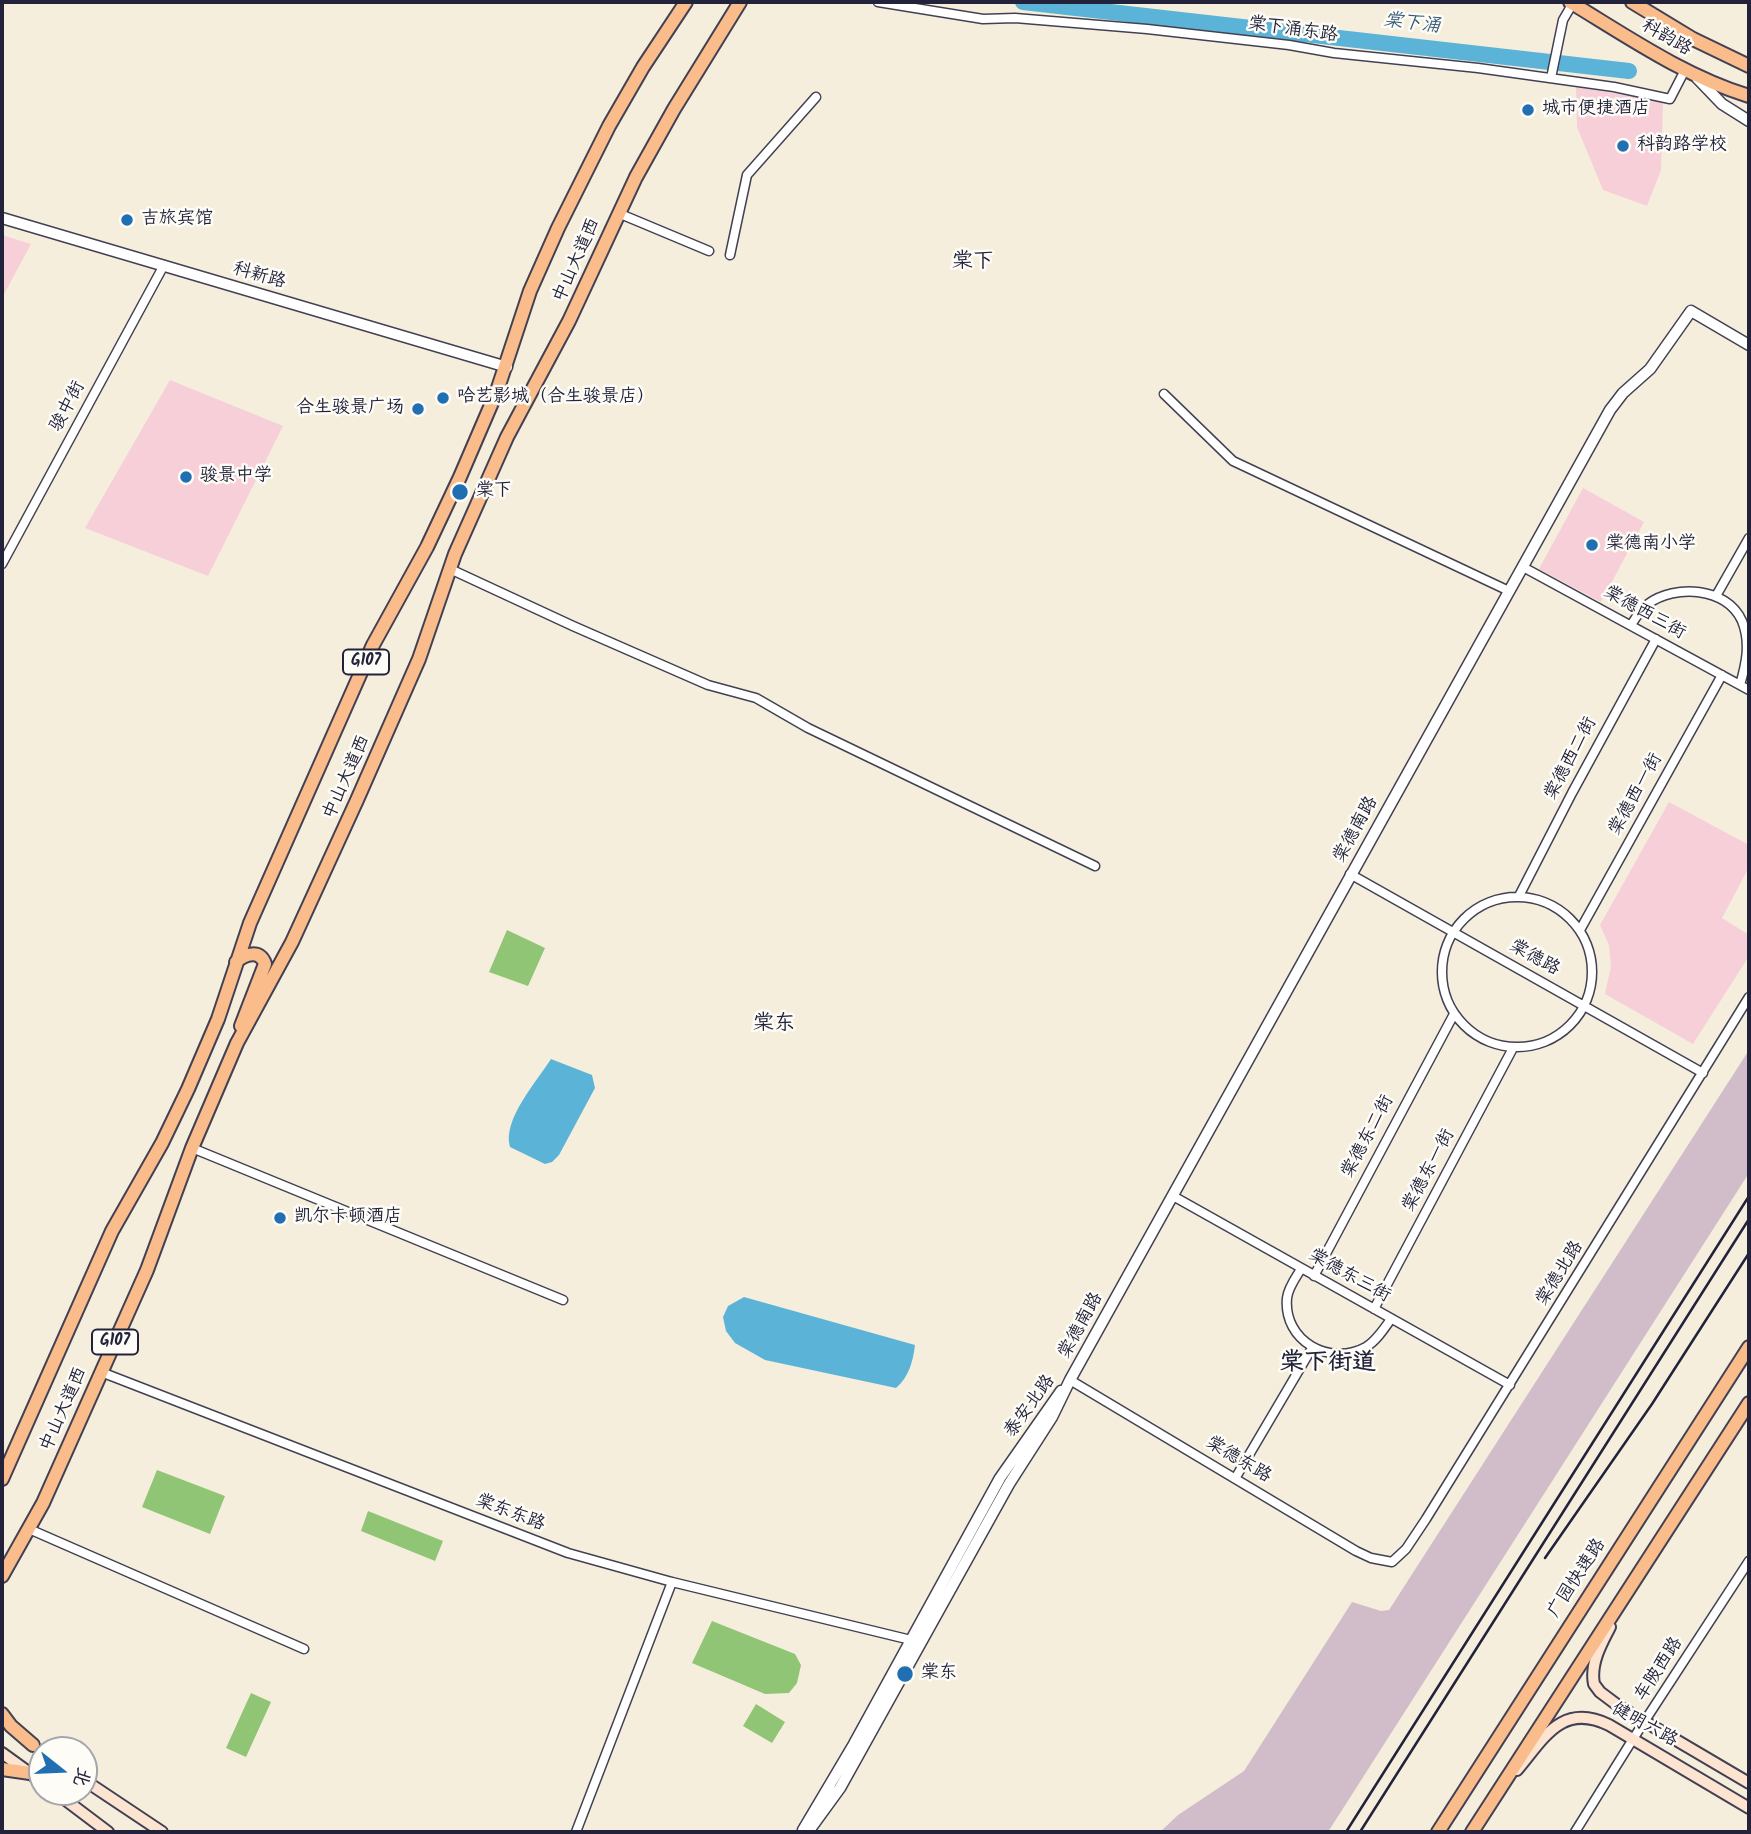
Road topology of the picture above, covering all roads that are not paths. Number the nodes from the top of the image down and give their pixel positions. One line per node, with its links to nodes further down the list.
1 (686, 2): 18 (highway, 中山大道西 / G107)
2 (740, 2): 12 (highway, 中山大道西 / G107)
3 (878, 2): 8 (street, 棠下涌东路)
4 (1632, 2): 6 (highway, 科韵路)
5 (1571, 3): 7 (highway, 科韵路); 8 (street)
6 (1749, 66)
7 (1690, 73): 8 (street, 棠下涌东路); 9 (highway, 科韵路); 11 (street)
8 (1552, 77)
9 (1749, 96)
10 (816, 97): 15 (street)
11 (1749, 121)
12 (618, 213): 14 (street); 23 (highway, 中山大道西 / G107)
13 (2, 218): 16 (street, 科新路)
14 (709, 251)
15 (730, 255)
16 (164, 265): 18 (street, 科新路); 21 (street, 骏中街)
17 (1749, 345): 22 (street, 棠德南路)
18 (507, 367): 36 (highway, 中山大道西 / G107)
19 (1164, 394): 24 (street)
20 (1749, 538): 25 (street)
21 (2, 564)
22 (1523, 566): 24 (street, 棠德南路); 26 (street, 棠德西三街)
23 (450, 569): 31 (street); 40 (highway, 中山大道西 / G107)
24 (1509, 591): 32 (street, 棠德南路)
25 (1716, 596): 26 (street); 29 (street)
26 (1631, 625): 27 (street, 棠德西三街)
27 (1656, 639): 28 (street, 棠德西三街); 33 (street, 棠德西二街)
28 (1722, 675): 29 (street, 棠德西三街); 34 (street, 棠德西一街)
29 (1740, 685): 30 (street, 棠德西三街)
30 (1749, 690)
31 (1096, 866)
32 (1350, 874): 35 (street, 棠德路); 44 (street, 棠德南路)
33 (1519, 896): 34 (street); 35 (street)
34 (1580, 930): 38 (street)
35 (1453, 932): 38 (street, 棠德路); 39 (street)
36 (236, 962): 40 (highway); 57 (highway, 中山大道西 / G107)
37 (1749, 997): 42 (street, 棠德北路)
38 (1584, 1006): 41 (street); 42 (street, 棠德路)
39 (1454, 1014): 41 (street); 46 (street, 棠德东二街)
40 (237, 1043): 43 (highway, 中山大道西 / G107)
41 (1513, 1048): 48 (street, 棠德东一街)
42 (1703, 1073): 54 (street, 棠德北路)
43 (192, 1148): 47 (street); 52 (highway, 中山大道西 / G107)
44 (1172, 1196): 45 (street, 棠德东三街); 53 (street, 棠德南路)
45 (1301, 1269): 46 (street, 棠德东三街); 51 (street)
46 (1314, 1276): 48 (street, 棠德东三街)
47 (563, 1300)
48 (1374, 1309): 49 (street, 棠德东三街)
49 (1391, 1319): 51 (street); 54 (street, 棠德东三街)
50 (1749, 1347): 86 (highway, 广园快速路)
51 (1312, 1348): 56 (street)
52 (101, 1372): 58 (highway, 中山大道西 / G107); 62 (street, 棠东东路)
53 (1070, 1380): 56 (street, 棠德东路); 64 (street, 泰安北路)
54 (1510, 1385): 60 (street, 棠德北路)
55 (1749, 1403): 63 (highway)
56 (1236, 1477): 60 (street, 棠德东路)
57 (2, 1479)
58 (29, 1530): 61 (highway, 中山大道西 / G107); 65 (street)
59 (1749, 1561): 67 (street, 车陂西路)
60 (1392, 1562)
61 (2, 1576)
62 (672, 1582): 64 (street, 棠东东路); 83 (street)
63 (1623, 1600): 67 (main road, 健明六路); 78 (highway)
64 (916, 1641): 84 (street, 泰安北路); 85 (street, 泰安北路)
65 (304, 1648)
66 (2, 1714): 70 (highway)
67 (1645, 1721): 69 (street, 车陂西路); 76 (main road, 健明六路)
68 (2, 1725): 71 (main road)
69 (1633, 1739): 78 (main road, 健明六路); 80 (main road, 健明六路); 88 (street, 车陂西路)
70 (28, 1740)
71 (28, 1742)
72 (2, 1753): 74 (main road)
73 (2, 1769): 75 (highway)
74 (28, 1772)
75 (28, 1773)
76 (1749, 1783)
77 (98, 1789): 82 (main road)
78 (1499, 1790): 87 (highway)
79 (74, 1806): 81 (main road)
80 (1749, 1808)
81 (108, 1832)
82 (162, 1832)
83 (576, 1832)
84 (802, 1832)
85 (808, 1832)
86 (1438, 1832)
87 (1472, 1832)
88 (1575, 1832)

